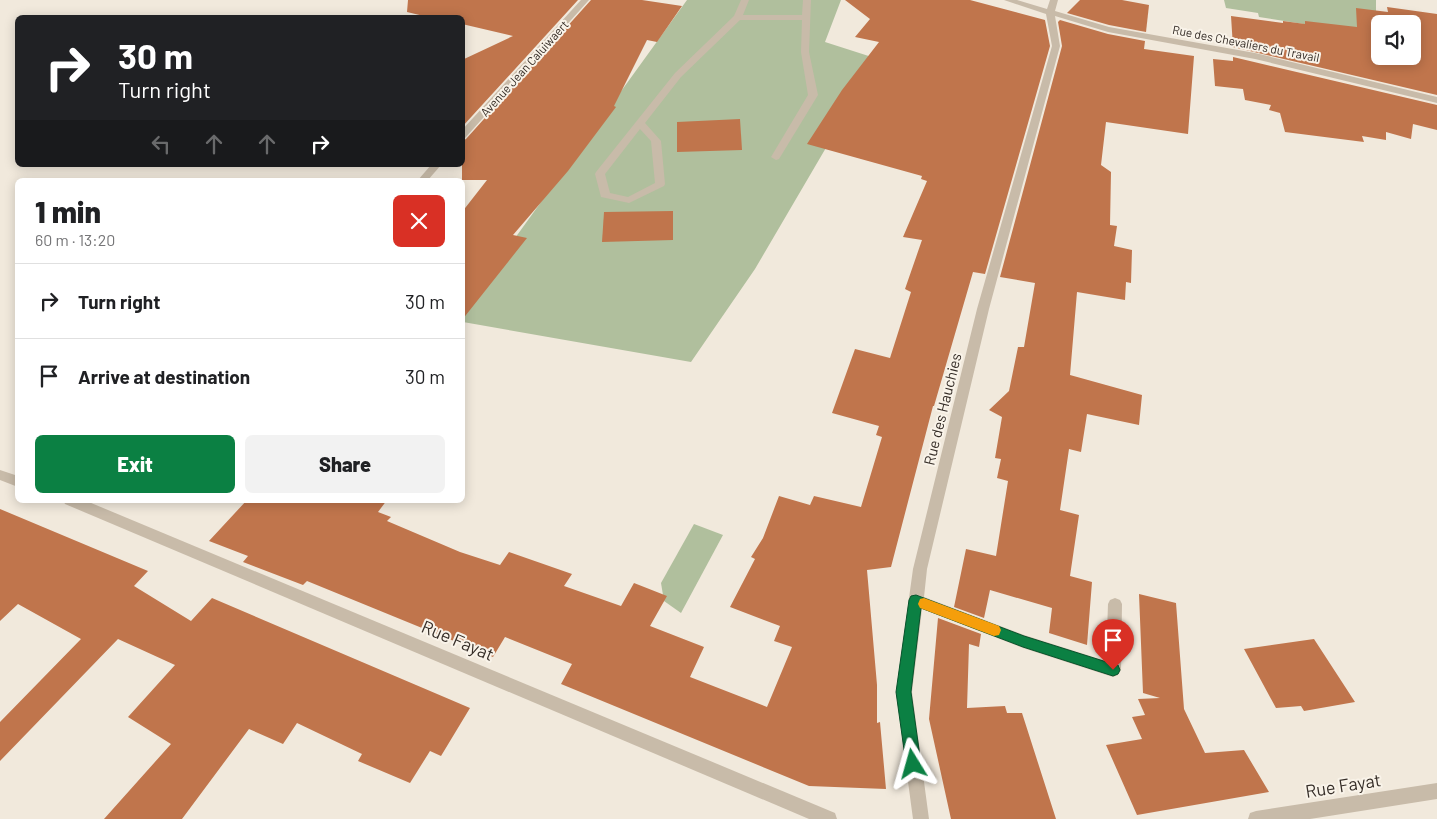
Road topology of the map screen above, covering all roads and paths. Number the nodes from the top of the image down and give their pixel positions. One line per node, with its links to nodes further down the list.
1 (585, 0): 11 (street, Avenue Jean Caluiwaert)
2 (745, 0): 7 (street)
3 (807, 0): 8 (street)
4 (1008, 0): 6 (street, Rue des Chevaliers du Travail)
5 (1054, 0): 6 (street)
6 (1050, 14): 9 (street, Rue des Chevaliers du Travail); 18 (street, Rue des Hauchies)
7 (738, 17): 8 (street); 10 (street)
8 (807, 18): 12 (street)
9 (1437, 100)
10 (641, 124): 10 (street)
11 (465, 133)
12 (776, 157)
13 (434, 167): 14 (street)
14 (425, 178)
15 (0, 475): 16 (street)
16 (15, 481)
17 (99, 504): 21 (street, Rue Fayat)
18 (916, 600): 19 (street); 22 (street, Rue des Hauchies)
19 (1115, 604)
20 (1437, 791): 23 (street, Rue Fayat)
21 (829, 819)
22 (920, 819)
23 (1256, 819)

